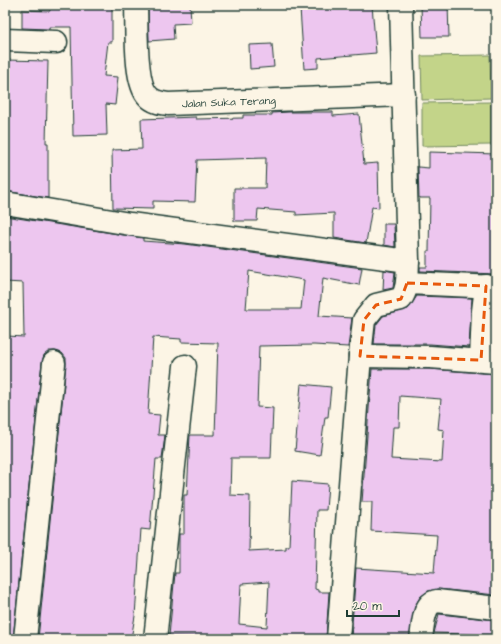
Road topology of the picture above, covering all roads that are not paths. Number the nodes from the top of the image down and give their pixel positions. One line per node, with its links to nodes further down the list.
1 (136, 5): 5 (street, Jalan Suka Terang)
2 (401, 5): 5 (street)
3 (5, 40): 4 (street)
4 (56, 42)
5 (404, 95): 7 (street)
6 (5, 203): 7 (street)
7 (408, 261): 8 (street)
8 (407, 283): 9 (street); 10 (street)
9 (491, 287): 11 (street)
10 (360, 356): 11 (street); 17 (street)
11 (489, 361)
12 (54, 363): 15 (street)
13 (185, 366): 16 (street)
14 (496, 608): 18 (street)
15 (25, 639)
16 (155, 639)
17 (338, 639)
18 (421, 639)

